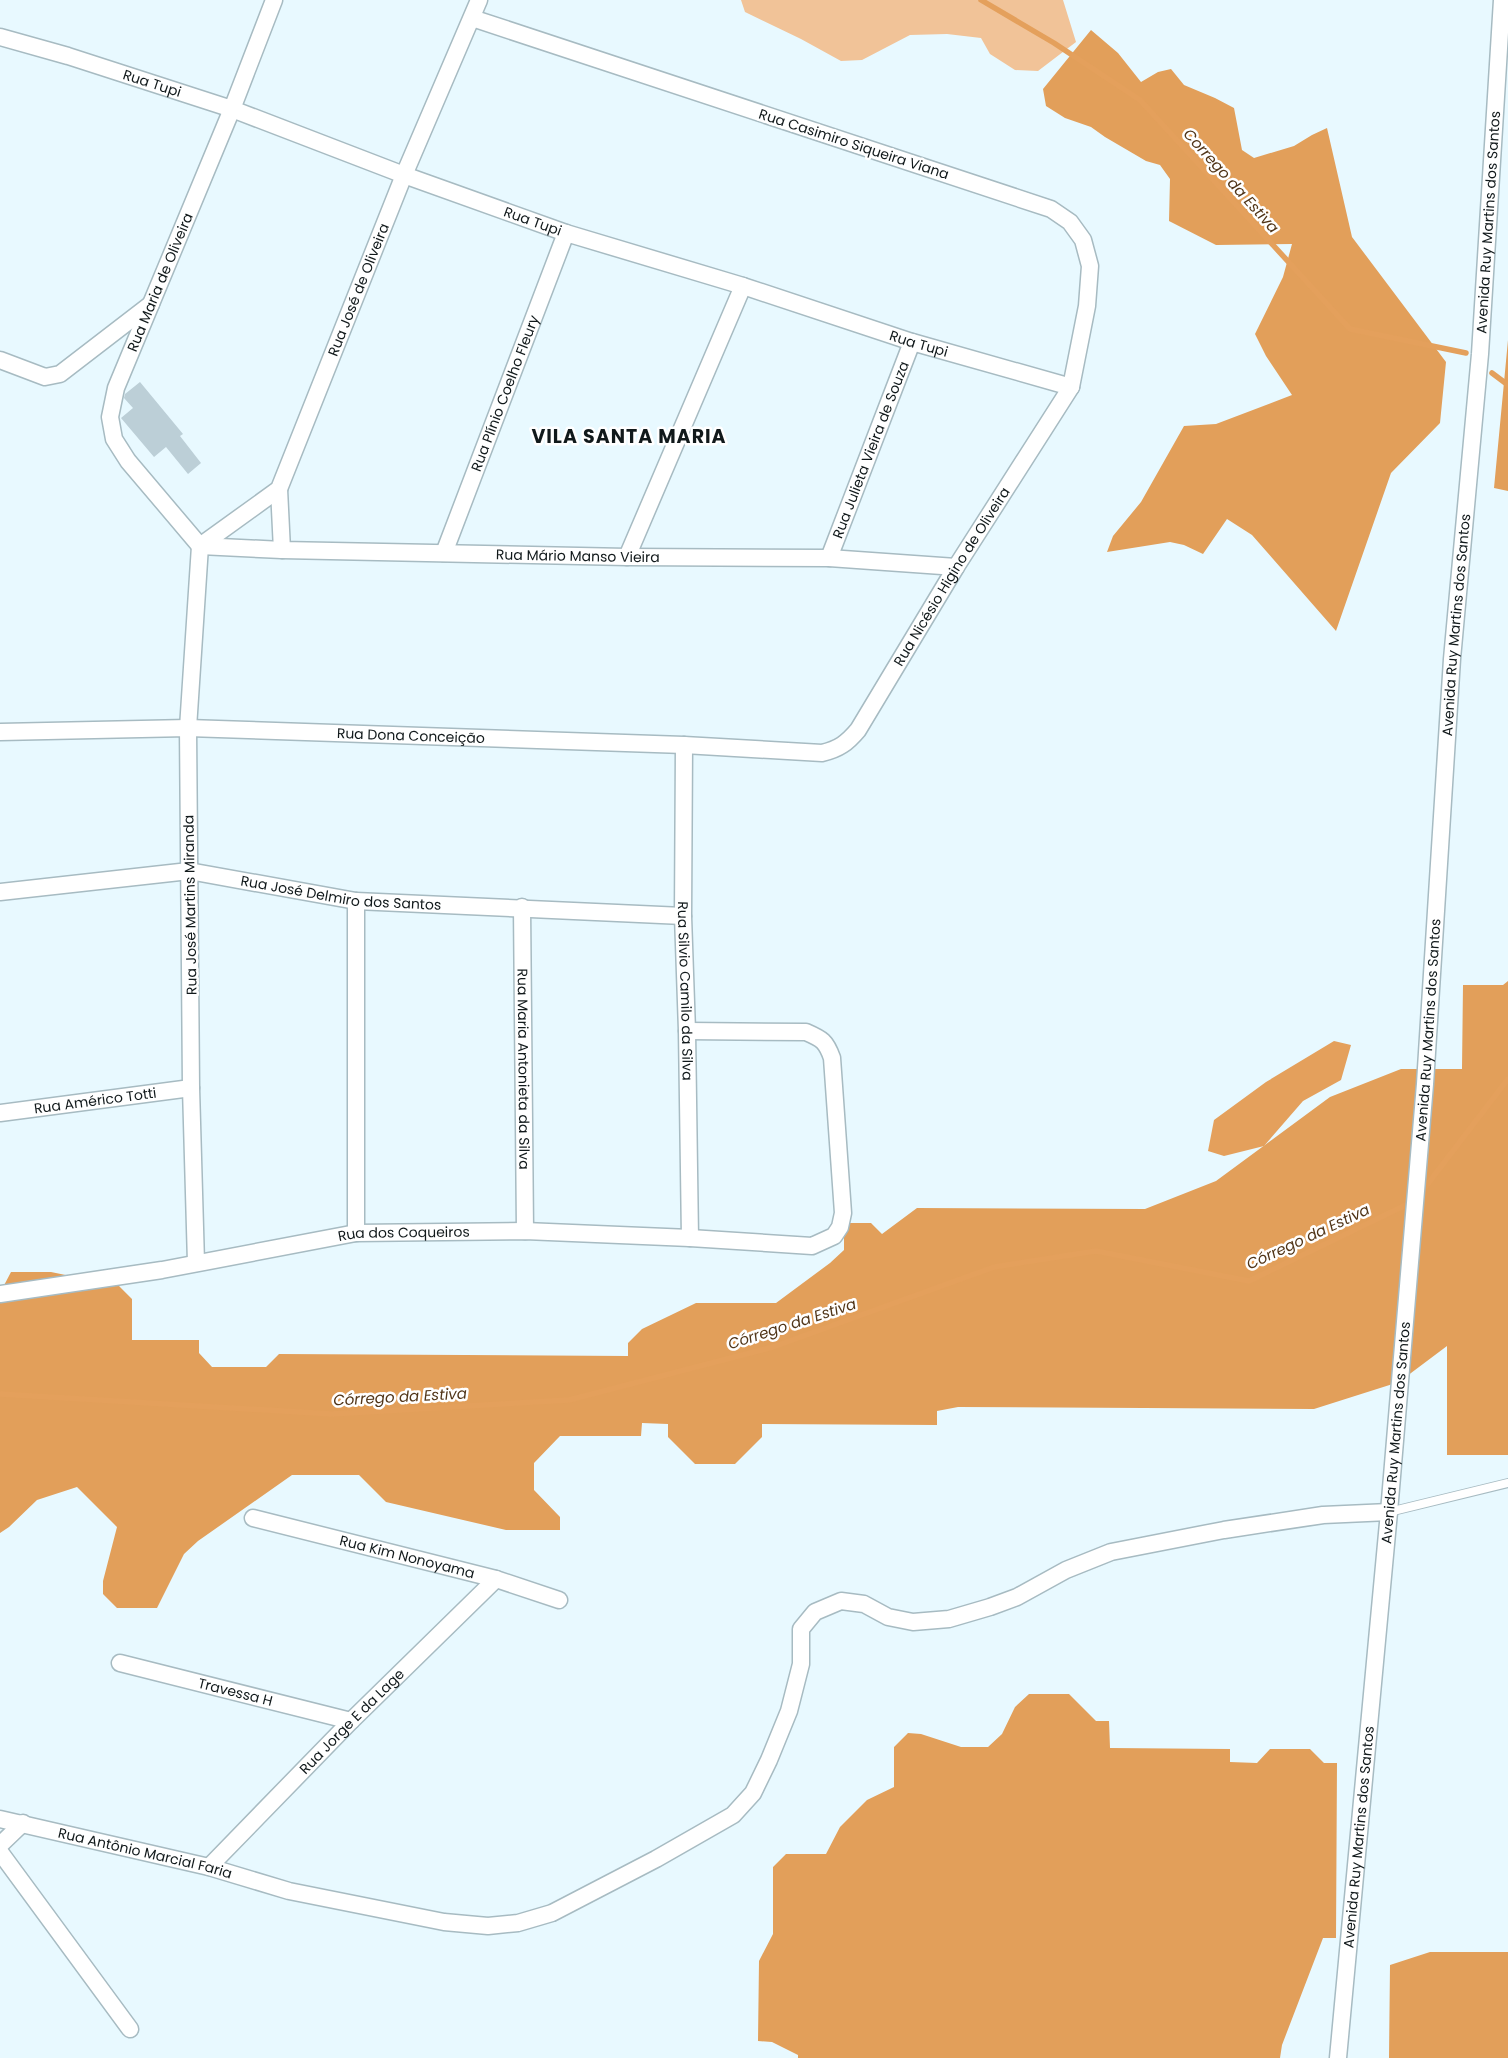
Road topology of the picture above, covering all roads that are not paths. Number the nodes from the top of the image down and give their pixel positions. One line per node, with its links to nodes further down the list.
1 (274, 0): 6 (street, Rua Maria de Oliveira)
2 (479, 0): 4 (street, Rua José de Oliveira)
3 (1502, 0): 39 (street, Avenida Ruy Martins dos Santos)
4 (472, 18): 7 (street, Rua José de Oliveira); 13 (street, Rua Casimiro Siqueira Viana)
5 (0, 37): 6 (street, Rua Tupi)
6 (232, 109): 7 (street, Rua Tupi); 10 (street, Rua Maria de Oliveira)
7 (404, 175): 8 (street, Rua Tupi); 14 (street, Rua José de Oliveira)
8 (566, 233): 9 (street, Rua Tupi); 17 (street, Rua Plínio Coelho Fleury)
9 (743, 286): 11 (street, Rua Tupi); 18 (street)
10 (152, 304): 12 (street); 15 (street, Rua Maria de Oliveira)
11 (912, 342): 13 (street, Rua Tupi); 19 (street, Rua Julieta Vieira de Souza)
12 (0, 360)
13 (1071, 387): 20 (street, Rua Nicésio Higino de Oliveira)
14 (279, 489): 15 (street); 16 (street)
15 (200, 546): 16 (street, Rua Mário Manso Vieira); 21 (street, Rua José Martins Miranda)
16 (282, 550): 17 (street, Rua Mário Manso Vieira)
17 (444, 553): 18 (street, Rua Mário Manso Vieira)
18 (627, 557): 19 (street, Rua Mário Manso Vieira)
19 (829, 558): 20 (street, Rua Mário Manso Vieira)
20 (956, 566): 24 (street, Rua Nicésio Higino de Oliveira)
21 (188, 728): 22 (street, Rua Dona Conceição); 23 (street, Rua Dona Conceição); 25 (street, Rua José Martins Miranda)
22 (0, 732)
23 (684, 745): 24 (street, Rua Dona Conceição); 29 (street, Rua Silvio Camilo da Silva)
24 (822, 754)
25 (189, 871): 26 (street, Rua José Delmiro dos Santos); 27 (street, Rua José Delmiro dos Santos); 31 (street, Rua José Martins Miranda)
26 (0, 892)
27 (356, 901): 28 (street, Rua José Delmiro dos Santos); 34 (street)
28 (522, 907): 29 (street, Rua José Delmiro dos Santos); 33 (street, Rua Maria Antonieta da Silva)
29 (683, 916): 30 (street, Rua Silvio Camilo da Silva)
30 (687, 1031): 35 (street, Rua Silvio Camilo da Silva); 35 (street, Rua dos Coqueiros)
31 (192, 1088): 32 (street, Rua Américo Totti); 36 (street, Rua José Martins Miranda)
32 (0, 1113)
33 (525, 1231): 34 (street, Rua dos Coqueiros); 35 (street, Rua dos Coqueiros)
34 (356, 1233): 36 (street, Rua dos Coqueiros)
35 (690, 1238)
36 (196, 1263): 37 (street, Rua dos Coqueiros)
37 (0, 1294)
38 (1508, 1483): 39 (lane)
39 (1389, 1512): 49 (street, Rua Antônio Marcial Faria); 51 (street, Avenida Ruy Martins dos Santos)
40 (253, 1518): 41 (street, Rua Kim Nonoyama)
41 (496, 1579): 42 (street, Rua Kim Nonoyama); 44 (street, Rua Jorge E da Lage)
42 (559, 1600)
43 (120, 1663): 44 (street, Travessa H)
44 (351, 1721): 49 (street, Rua Jorge E da Lage)
45 (0, 1819): 46 (street, Rua Antônio Marcial Faria)
46 (23, 1823): 47 (street); 49 (street, Rua Antônio Marcial Faria)
47 (0, 1844)
48 (0, 1852): 50 (street)
49 (209, 1868)
50 (130, 2029)
51 (1338, 2058)

